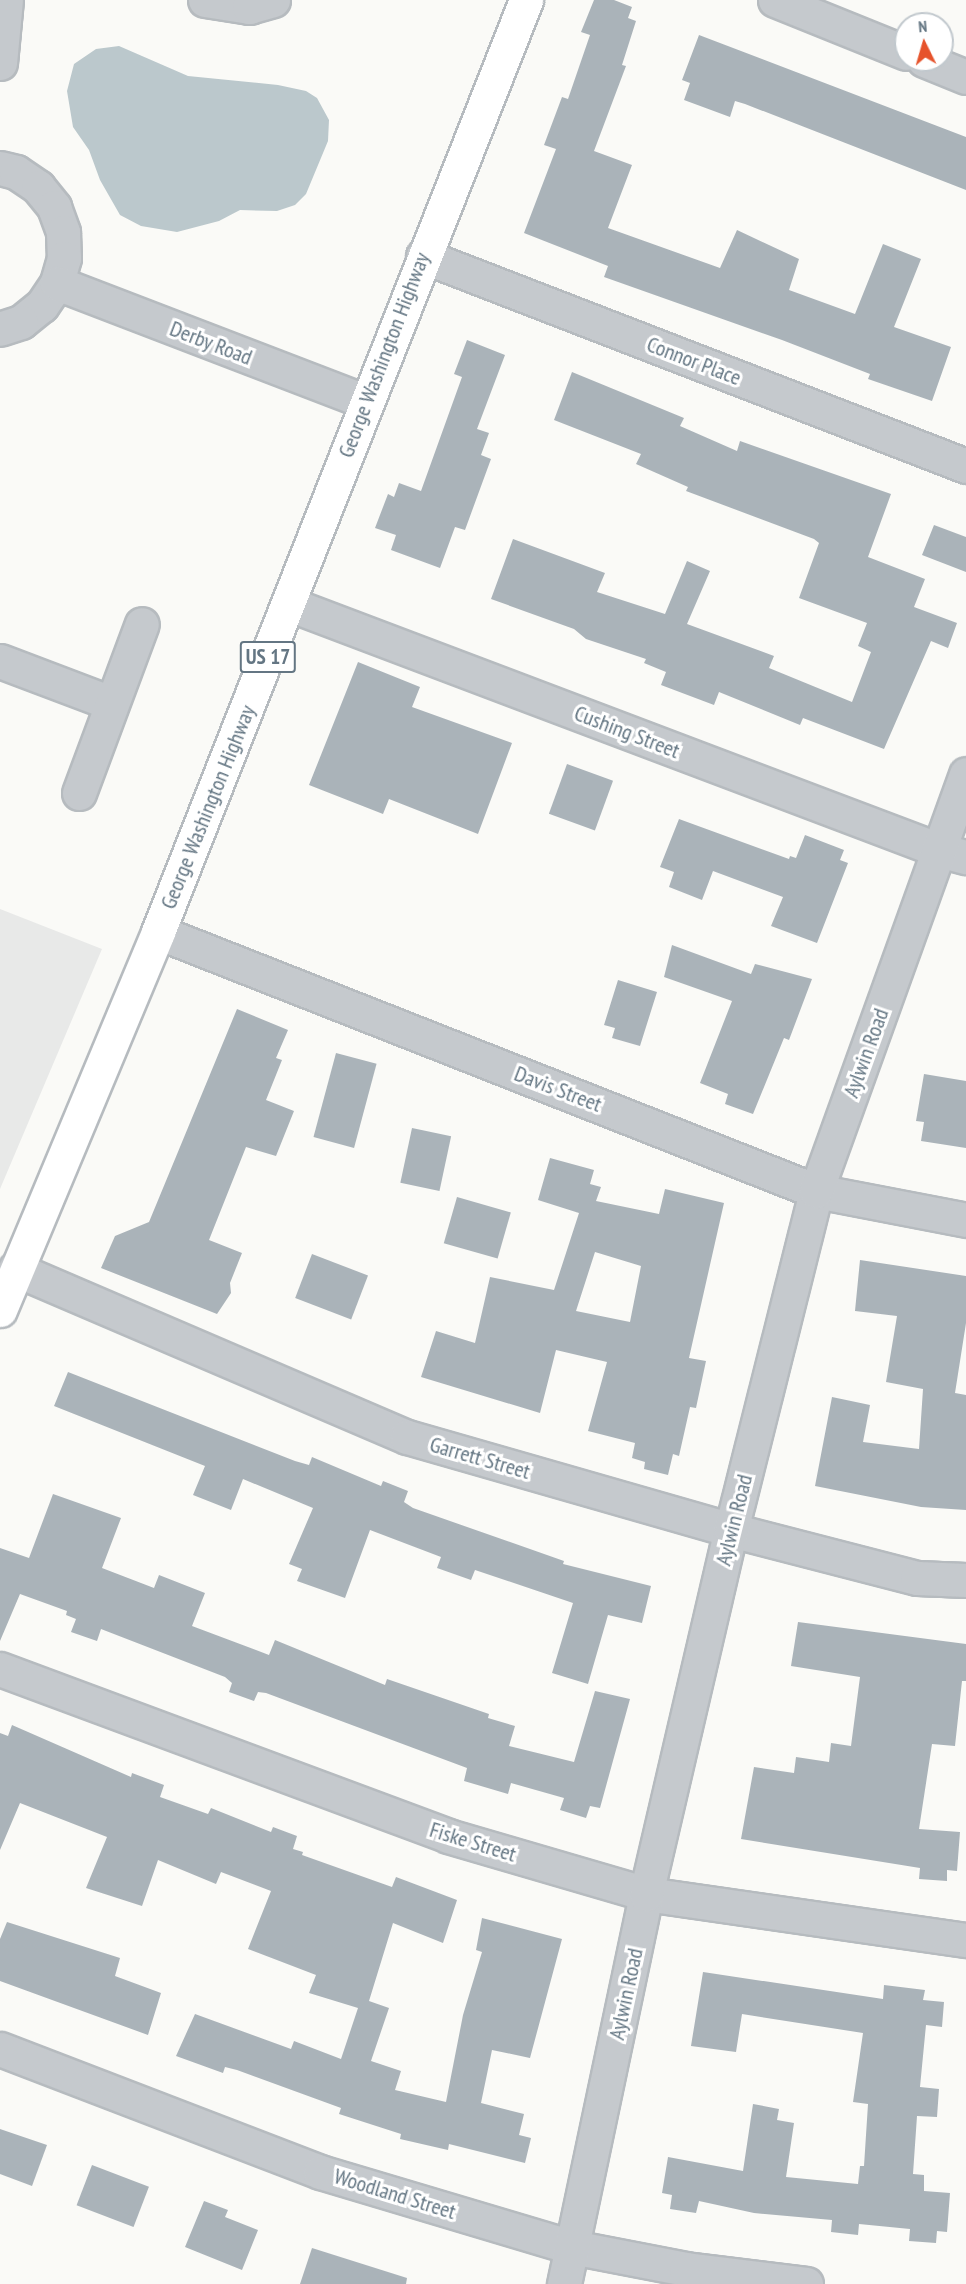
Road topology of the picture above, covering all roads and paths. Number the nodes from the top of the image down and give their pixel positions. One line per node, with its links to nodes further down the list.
1 (6, 0): 7 (street)
2 (205, 0): 3 (street)
3 (273, 0)
4 (526, 0): 9 (main road, George Washington Highway / US 17)
5 (775, 0): 6 (street)
6 (894, 48)
7 (0, 63)
8 (0, 168): 10 (street)
9 (423, 256): 12 (main road, George Washington Highway / US 17); 13 (street, Connor Place)
10 (57, 283): 11 (street); 12 (street, Derby Road)
11 (0, 329)
12 (364, 401): 14 (main road, George Washington Highway / US 17)
13 (966, 466)
14 (289, 604): 20 (street, Cushing Street); 21 (main road, George Washington Highway / US 17)
15 (142, 624): 17 (street)
16 (0, 661): 17 (street)
17 (111, 703): 19 (street)
18 (966, 774): 20 (street, Aylwin Road)
19 (79, 793)
20 (952, 853): 22 (street, Aylwin Road)
21 (158, 932): 22 (street, Davis Street); 24 (main road, George Washington Highway / US 17)
22 (816, 1191): 23 (street, Davis Street); 26 (street, Aylwin Road)
23 (966, 1220)
24 (15, 1269): 25 (main road, George Washington Highway / US 17); 26 (street, Garrett Street)
25 (0, 1310)
26 (731, 1530): 27 (street, Garrett Street); 29 (street, Aylwin Road)
27 (966, 1580)
28 (0, 1669): 29 (street, Fiske Street)
29 (646, 1894): 30 (street, Fiske Street); 32 (street, Aylwin Road)
30 (966, 1940)
31 (0, 2049): 32 (street, Woodland Street)
32 (572, 2247): 33 (street, Aylwin Road); 34 (street, Woodland Street)
33 (564, 2284)
34 (806, 2284)

